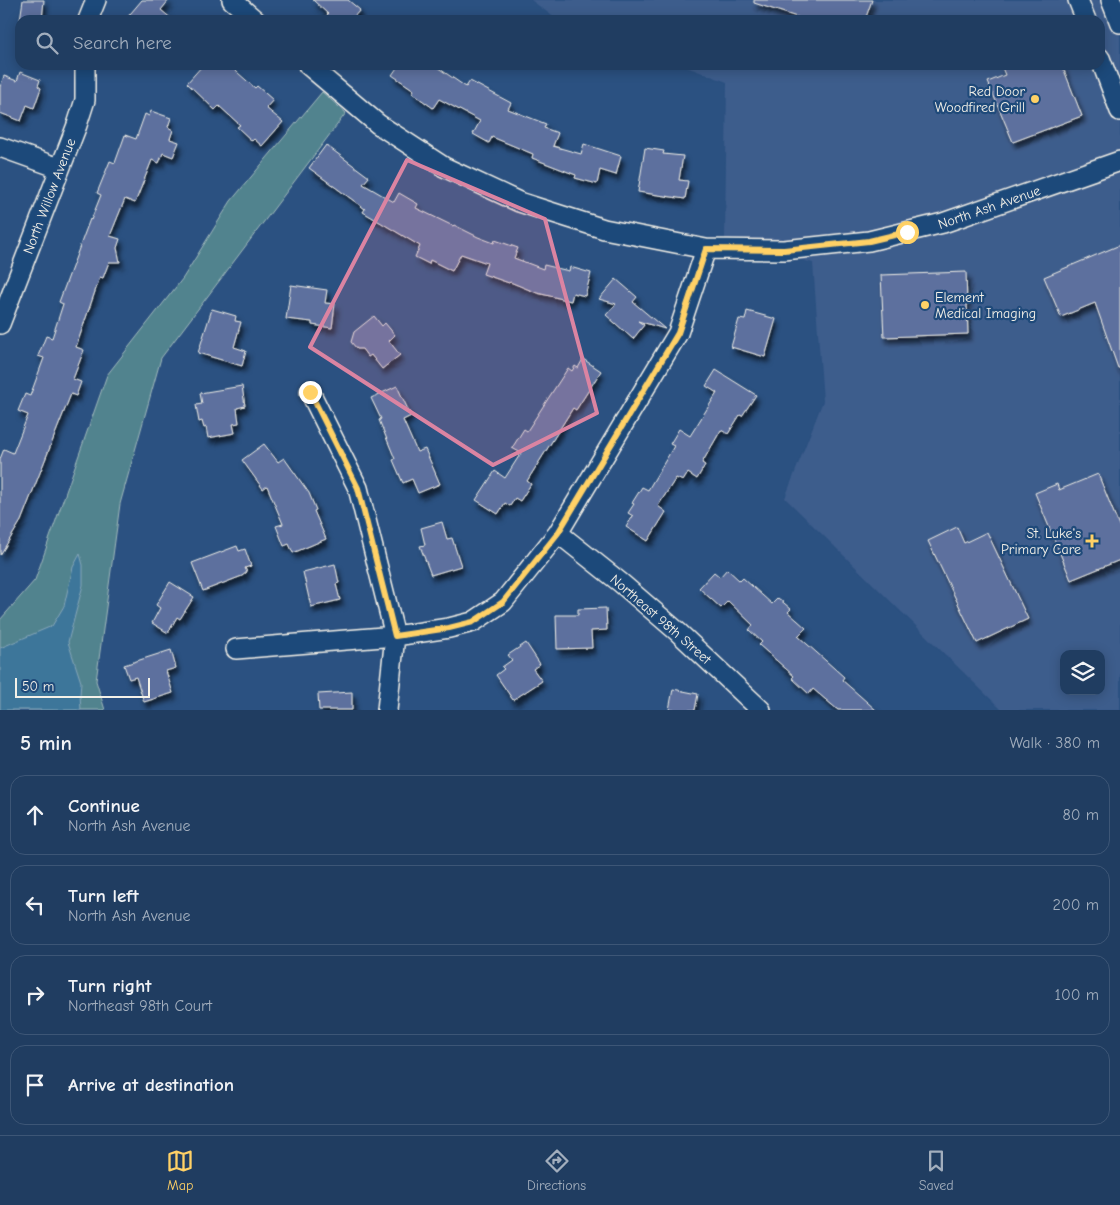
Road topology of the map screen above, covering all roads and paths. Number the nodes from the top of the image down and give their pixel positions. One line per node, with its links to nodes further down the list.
1 (96, 0): 5 (street)
2 (232, 0): 6 (street)
3 (1078, 0): 7 (street)
4 (1111, 0): 8 (street)
5 (90, 15)
6 (249, 15)
7 (1084, 15)
8 (1120, 23)
9 (85, 70): 15 (street, North Willow Avenue)
10 (314, 70): 16 (street, North Ash Avenue)
11 (1105, 70): 12 (street)
12 (1120, 111)
13 (0, 147): 15 (street)
14 (1120, 161): 16 (street, North Ash Avenue)
15 (59, 168): 17 (street, North Willow Avenue)
16 (706, 249): 19 (street)
17 (0, 324)
18 (310, 392): 20 (street)
19 (558, 533): 20 (street); 23 (street, Northeast 98th Street)
20 (395, 636): 21 (street); 22 (street)
21 (236, 649)
22 (388, 710)
23 (761, 710)

